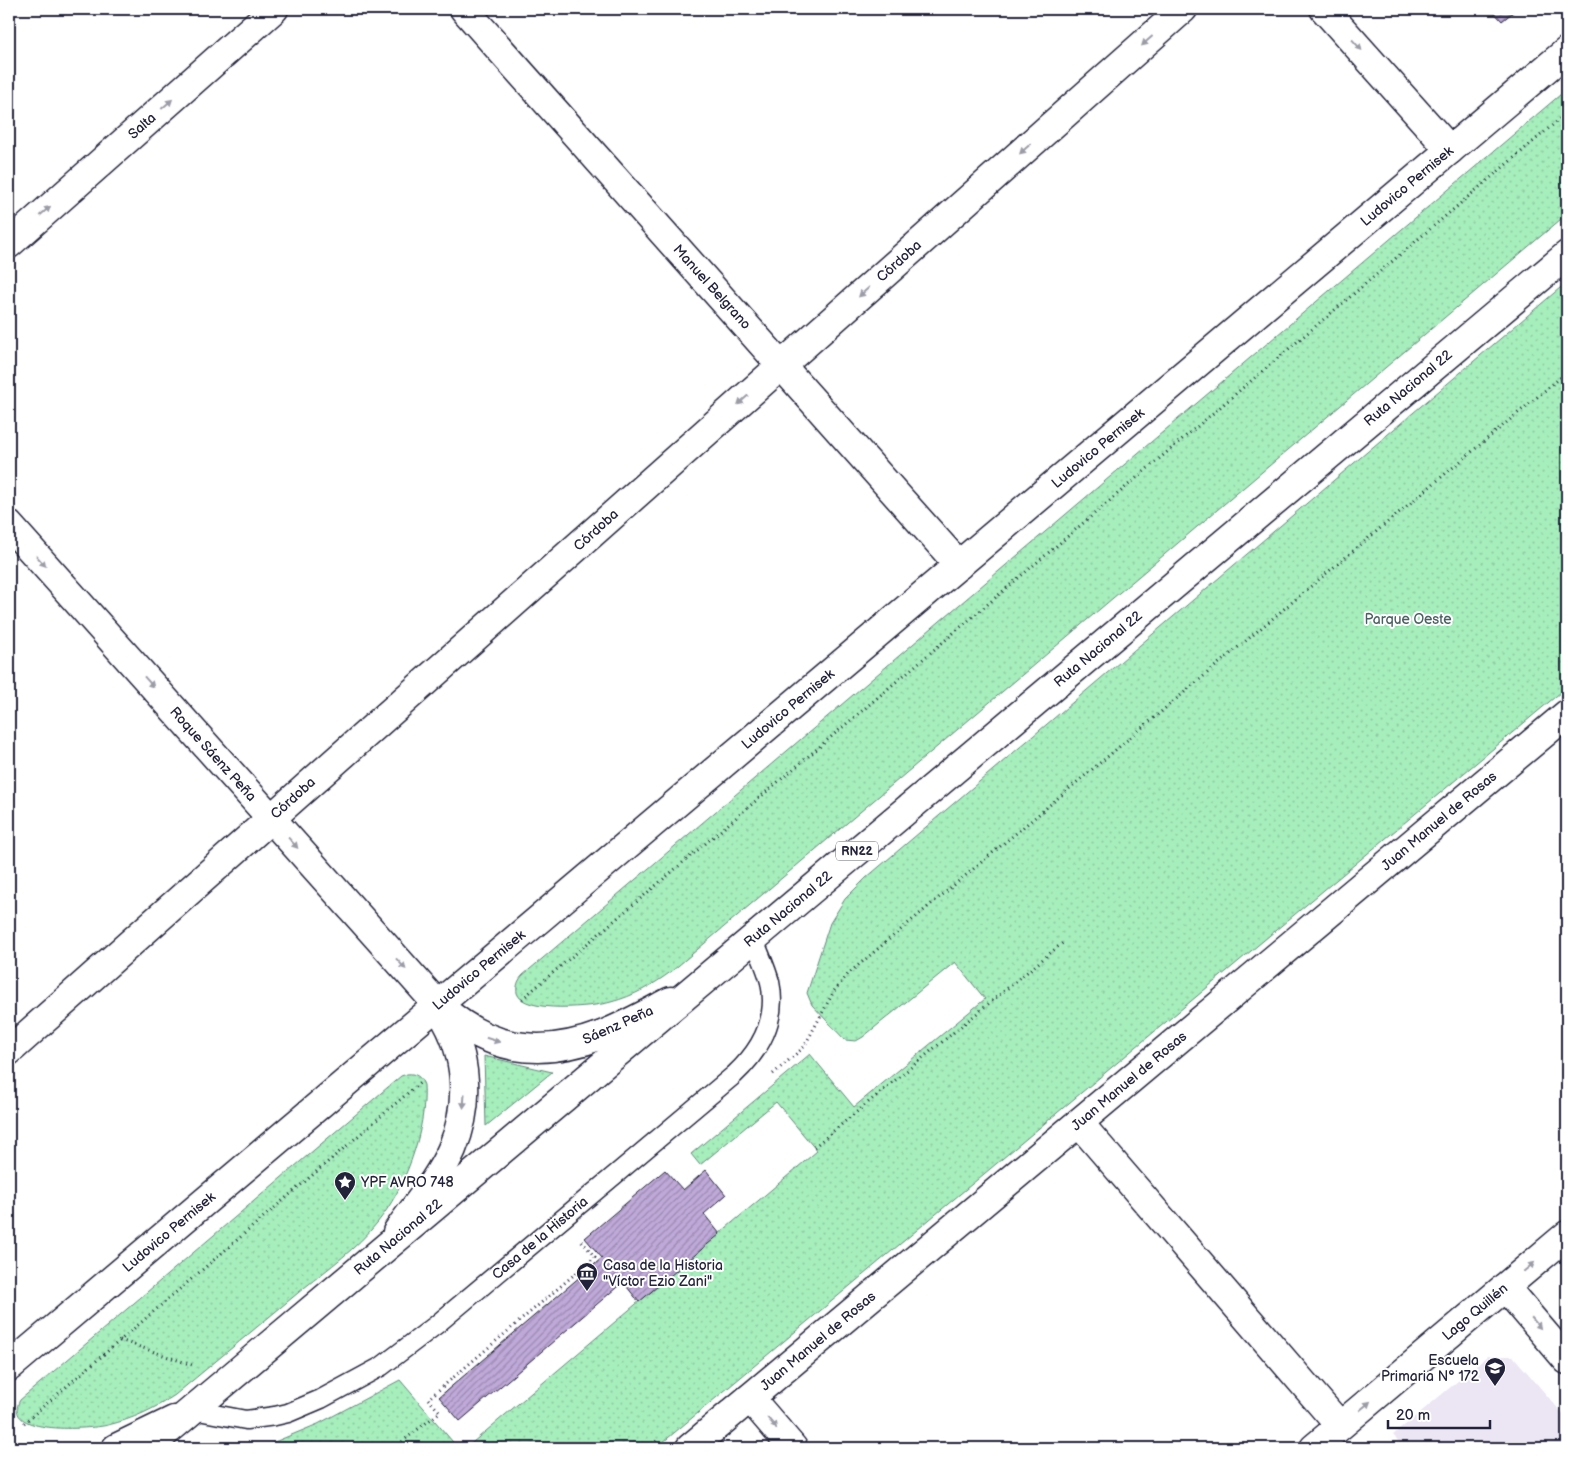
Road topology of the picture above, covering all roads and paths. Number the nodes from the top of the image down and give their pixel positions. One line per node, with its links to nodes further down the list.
1 (274, 9): 8 (main road, Salta, one-way to 1)
2 (464, 9): 10 (main road, Manuel Belgrano)
3 (1183, 9): 10 (main road, Córdoba, one-way to 10)
4 (1324, 9): 7 (main road, one-way to 7)
5 (1567, 51): 7 (main road, Ludovico Pernisek)
6 (1567, 113): 19 (path)
7 (1450, 150): 13 (main road, Ludovico Pernisek)
8 (9, 244)
9 (1567, 255): 16 (main road, Ruta Nacional 22 / RN22)
10 (782, 365): 13 (main road, Manuel Belgrano); 15 (main road, Córdoba, one-way to 15)
11 (1567, 372): 22 (path)
12 (9, 524): 15 (main road, Roque Sáenz Peña, one-way to 15)
13 (959, 565): 20 (main road, Ludovico Pernisek)
14 (1567, 714): 24 (main road, Juan Manuel de Rosas)
15 (271, 818): 20 (main road, Roque Sáenz Peña, one-way to 20); 21 (main road, Córdoba)
16 (754, 939): 18 (main road, Ruta Nacional 22 / RN22); 35 (lane, Casa de la Historia)
17 (1065, 941): 25 (path)
18 (690, 992): 20 (main road, Sáenz Peña, one-way to 18); 28 (main road, Ruta Nacional 22 / RN22)
19 (522, 999)
20 (438, 1005): 28 (main road, one-way to 28); 32 (main road, Ludovico Pernisek)
21 (9, 1051)
22 (767, 1079)
23 (422, 1081): 30 (path)
24 (1079, 1123): 34 (main road, Juan Manuel de Rosas); 37 (main road)
25 (814, 1147)
26 (587, 1233): 40 (path)
27 (1567, 1235): 29 (main road, Lago Quillén, one-way to 27)
28 (384, 1249): 35 (main road, Ruta Nacional 22 / RN22)
29 (1505, 1287): 31 (main road, one-way to 31); 37 (main road, Lago Quillén, one-way to 29)
30 (120, 1340): 33 (path); 36 (path)
31 (1567, 1360)
32 (9, 1367)
33 (196, 1367)
34 (750, 1398): 41 (main road, Juan Manuel de Rosas); 42 (main road, one-way to 42)
35 (193, 1410): 38 (main road); 39 (main road, Ruta Nacional 22 / RN22)
36 (24, 1423)
37 (1340, 1426): 43 (main road, Lago Quillén)
38 (116, 1448)
39 (147, 1448)
40 (394, 1448)
41 (690, 1448)
42 (793, 1448)
43 (1314, 1448)

